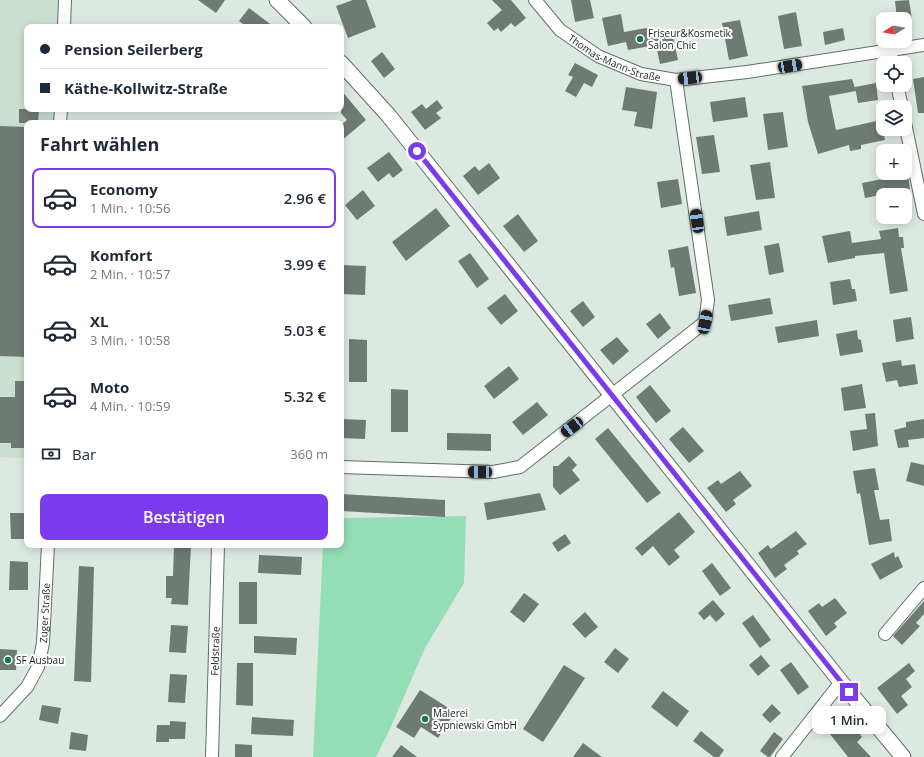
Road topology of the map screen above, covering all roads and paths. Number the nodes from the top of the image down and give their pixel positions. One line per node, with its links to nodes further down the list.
1 (65, 0): 4 (street)
2 (276, 0): 5 (street)
3 (535, 0): 10 (street, Thomas-Mann-Straße)
4 (64, 24)
5 (301, 24)
6 (924, 45): 7 (street, Thomas-Mann-Straße)
7 (890, 50): 8 (street); 10 (street, Thomas-Mann-Straße)
8 (891, 56)
9 (344, 66): 13 (street)
10 (676, 80): 13 (street)
11 (908, 136): 12 (street)
12 (924, 214)
13 (612, 396): 14 (street); 19 (street)
14 (344, 467)
15 (48, 548): 20 (street, Zuger Straße)
16 (218, 548): 21 (street, Feldstraße)
17 (924, 588): 18 (street)
18 (885, 634)
19 (841, 682): 22 (street); 23 (street)
20 (0, 716)
21 (212, 757)
22 (782, 757)
23 (903, 757)

